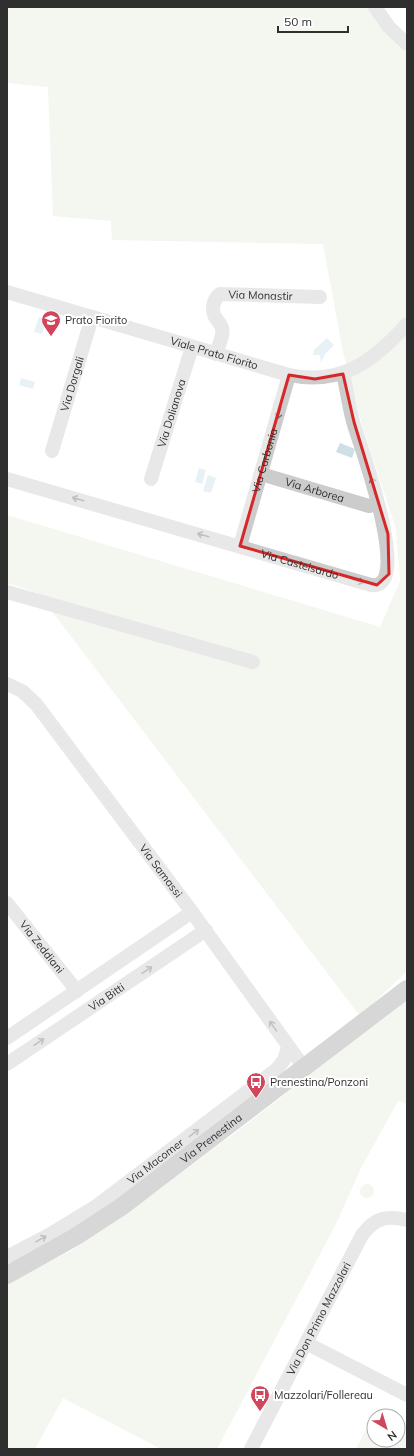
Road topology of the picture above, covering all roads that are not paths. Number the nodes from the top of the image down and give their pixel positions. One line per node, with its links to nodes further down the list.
1 (375, 7): 2 (street)
2 (407, 44)
3 (7, 292): 5 (street, Viale Prato Fiorito)
4 (320, 297): 8 (street, Via Monastir)
5 (92, 317): 7 (street, Viale Prato Fiorito); 11 (street, Via Dorgali)
6 (407, 324): 9 (street, Viale Prato Fiorito)
7 (192, 347): 8 (street, Viale Prato Fiorito); 14 (street, Via Dolianova)
8 (216, 354): 10 (street, Viale Prato Fiorito)
9 (343, 374): 10 (street, Viale Prato Fiorito); 16 (street, Via Castelsardo, one-way to 9)
10 (290, 375): 12 (street, Via Carbonia, one-way to 12)
11 (52, 451)
12 (261, 474): 15 (street, Via Arborea); 16 (street, Via Carbonia)
13 (7, 478): 16 (street, Via Castelsardo, one-way to 13)
14 (151, 479)
15 (369, 506)
16 (240, 546)
17 (7, 592): 18 (street)
18 (253, 662)
19 (7, 684): 21 (street, Via Samassi)
20 (7, 903): 24 (street, Via Zeddiani)
21 (192, 912): 22 (street, Via Samassi); 24 (street, Via Bitti)
22 (206, 930): 26 (street, Via Samassi, one-way to 22); 27 (street, Via Bitti, one-way to 22)
23 (407, 989): 28 (main road, Via Prenestina)
24 (77, 991): 25 (street, Via Bitti)
25 (7, 1038)
26 (288, 1047): 28 (street, Via Samassi); 30 (street, Via Macomer, one-way to 26)
27 (7, 1064)
28 (305, 1069): 31 (main road, Via Prenestina)
29 (407, 1220): 32 (street, Via Don Primo Mazzolari)
30 (7, 1257)
31 (7, 1275)
32 (306, 1343): 33 (street); 34 (street, Via Don Primo Mazzolari)
33 (407, 1395)
34 (251, 1449)

